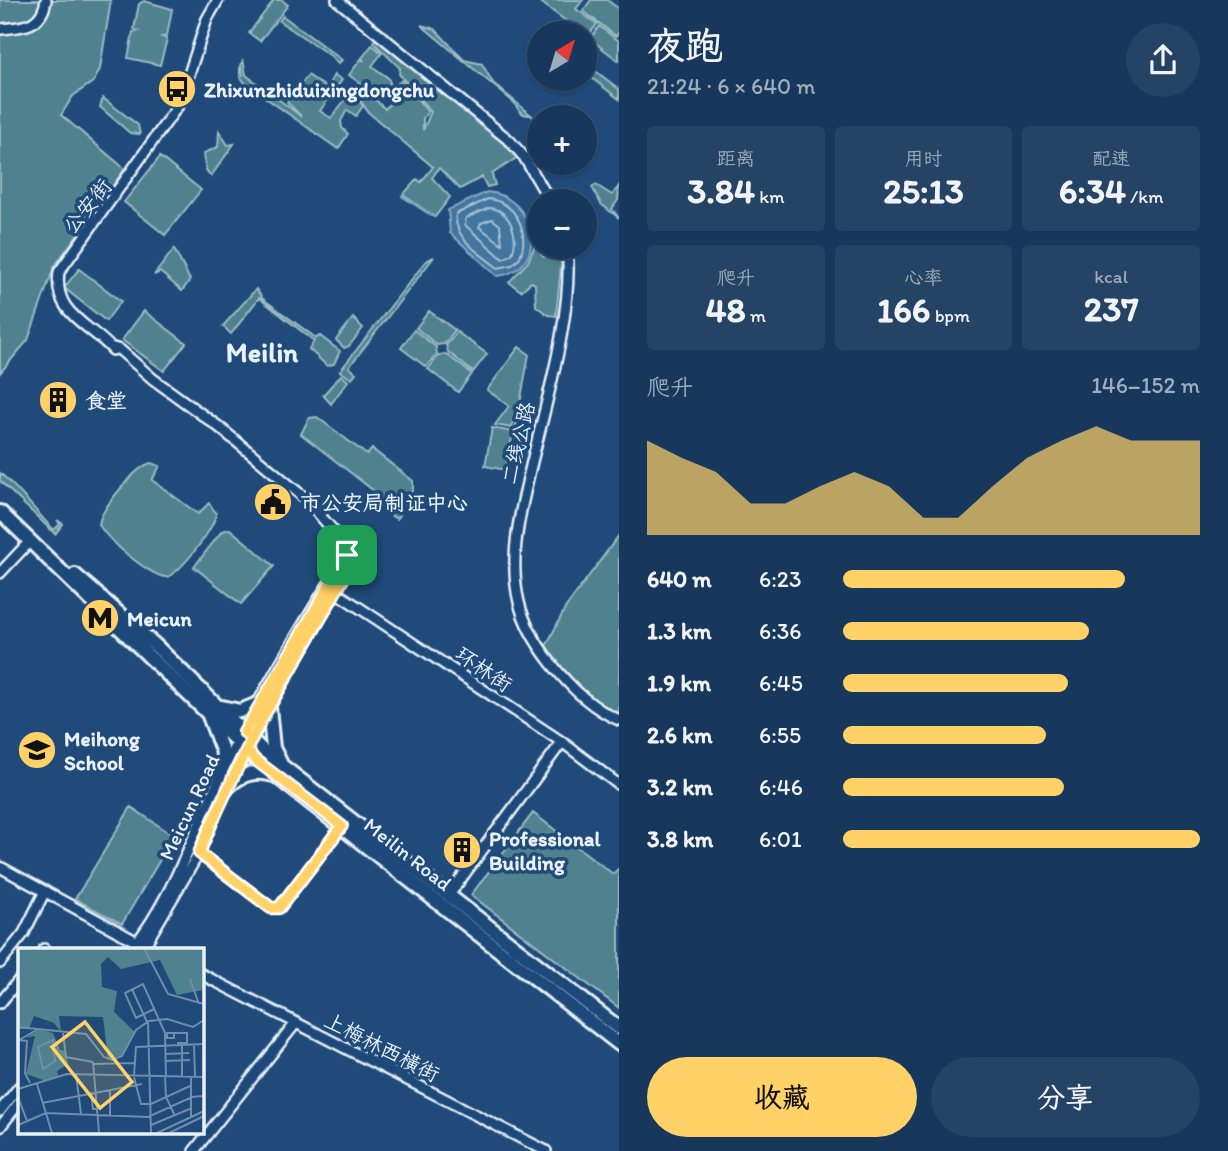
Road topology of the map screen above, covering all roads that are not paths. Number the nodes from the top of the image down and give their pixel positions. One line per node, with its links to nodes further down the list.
1 (46, 0): 4 (street)
2 (337, 0): 5 (street)
3 (215, 1): 10 (street, 公安街)
4 (0, 29)
5 (543, 189)
6 (567, 259): 15 (street, 二线公路)
7 (0, 502): 14 (main road, Meilin Road)
8 (0, 512): 9 (main road, Meilin Road)
9 (30, 541): 11 (street); 14 (main road, Meilin Road)
10 (347, 555): 12 (street, Meicun Road)
11 (0, 573)
12 (332, 589): 13 (street, Meicun Road); 17 (street, 环林街)
13 (265, 705): 14 (main road); 16 (street, Meicun Road); 18 (main road)
14 (210, 706): 16 (main road, Meilin Road); 19 (main road)
15 (619, 720)
16 (245, 741): 18 (main road, Meilin Road); 19 (street, Meicun Road); 21 (street, Meicun Road)
17 (562, 742): 20 (street, 环林街); 26 (street)
18 (280, 772): 21 (main road); 22 (main road, Meilin Road); 26 (main road, Meilin Road)
19 (220, 778): 23 (street, Meicun Road)
20 (619, 785)
21 (224, 791): 23 (street, Meicun Road)
22 (342, 826): 23 (street); 34 (main road, Meilin Road)
23 (195, 851): 27 (street, Meicun Road)
24 (0, 867): 25 (street)
25 (45, 891): 27 (street); 28 (street)
26 (449, 895): 33 (main road, Meilin Road)
27 (142, 947)
28 (0, 962)
29 (203, 975): 32 (street, 上梅林西横街)
30 (18, 980): 31 (street)
31 (0, 1003)
32 (296, 1023): 39 (street, 上梅林西横街); 40 (street)
33 (619, 1028)
34 (619, 1044)
35 (18, 1088): 37 (street)
36 (18, 1104): 38 (street)
37 (0, 1111)
38 (0, 1127)
39 (543, 1150)
40 (194, 1151)

